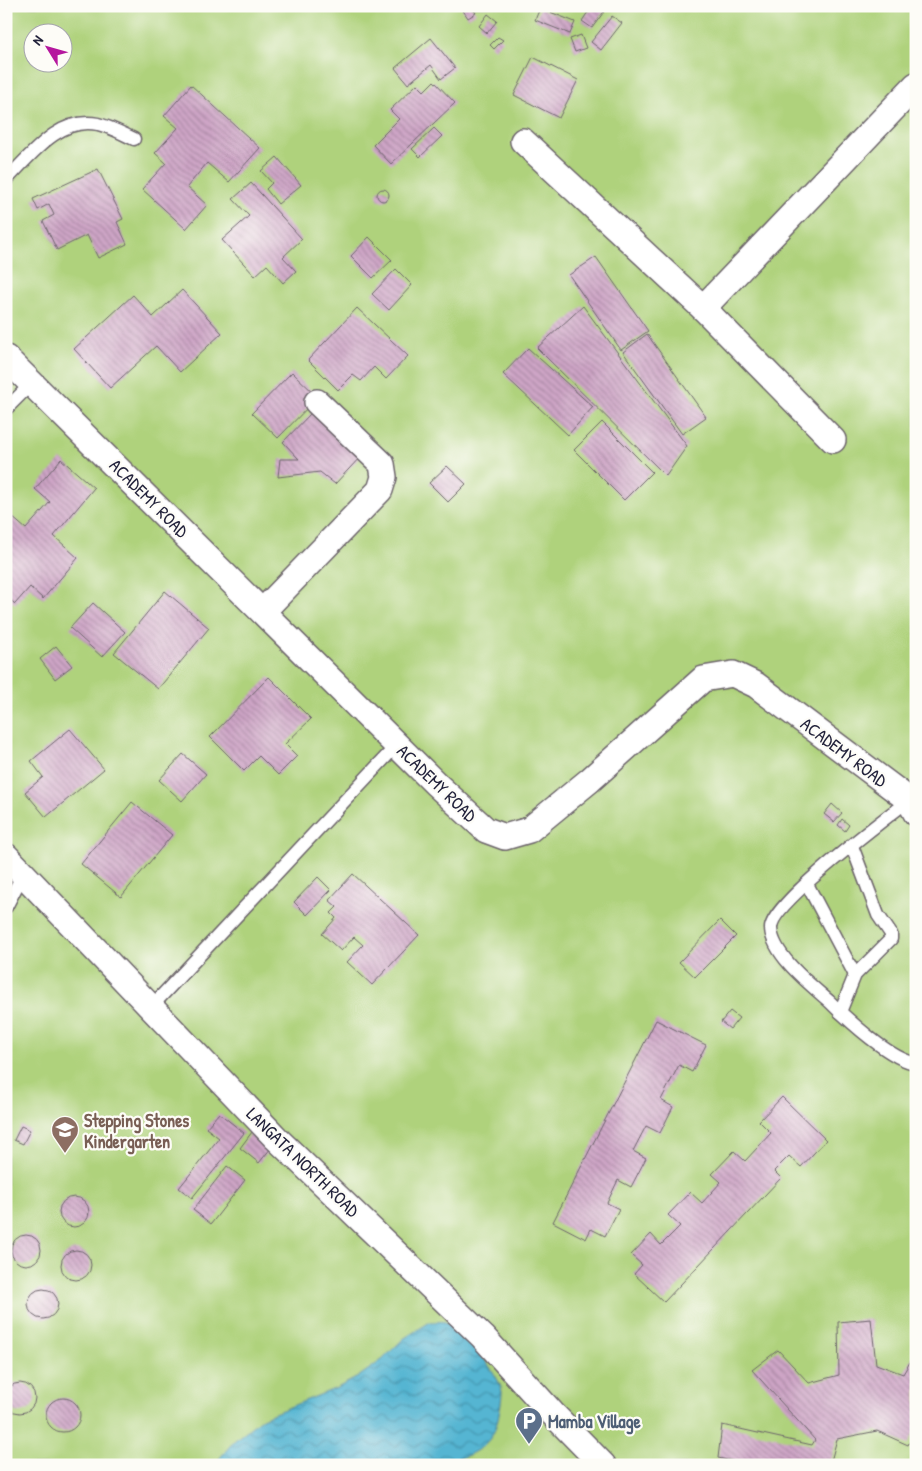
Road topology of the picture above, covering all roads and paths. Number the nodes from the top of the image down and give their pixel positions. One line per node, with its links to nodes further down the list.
1 (916, 85): 5 (street)
2 (134, 139): 4 (lane)
3 (523, 141): 5 (street)
4 (6, 180)
5 (703, 308): 10 (street)
6 (6, 358): 7 (street, ACADEMY ROAD)
7 (32, 384): 9 (lane); 11 (street, ACADEMY ROAD)
8 (317, 402): 11 (street)
9 (6, 409)
10 (833, 440)
11 (263, 611): 12 (street, ACADEMY ROAD)
12 (397, 745): 13 (street, ACADEMY ROAD); 19 (lane)
13 (912, 806): 14 (lane)
14 (852, 846): 16 (lane); 18 (lane)
15 (15, 864): 17 (lane); 19 (street, LANGATA NORTH ROAD)
16 (807, 884): 18 (lane); 20 (lane)
17 (6, 907)
18 (855, 975): 20 (lane)
19 (150, 1007): 22 (street, LANGATA NORTH ROAD)
20 (840, 1012): 21 (lane)
21 (916, 1064)
22 (603, 1465)

